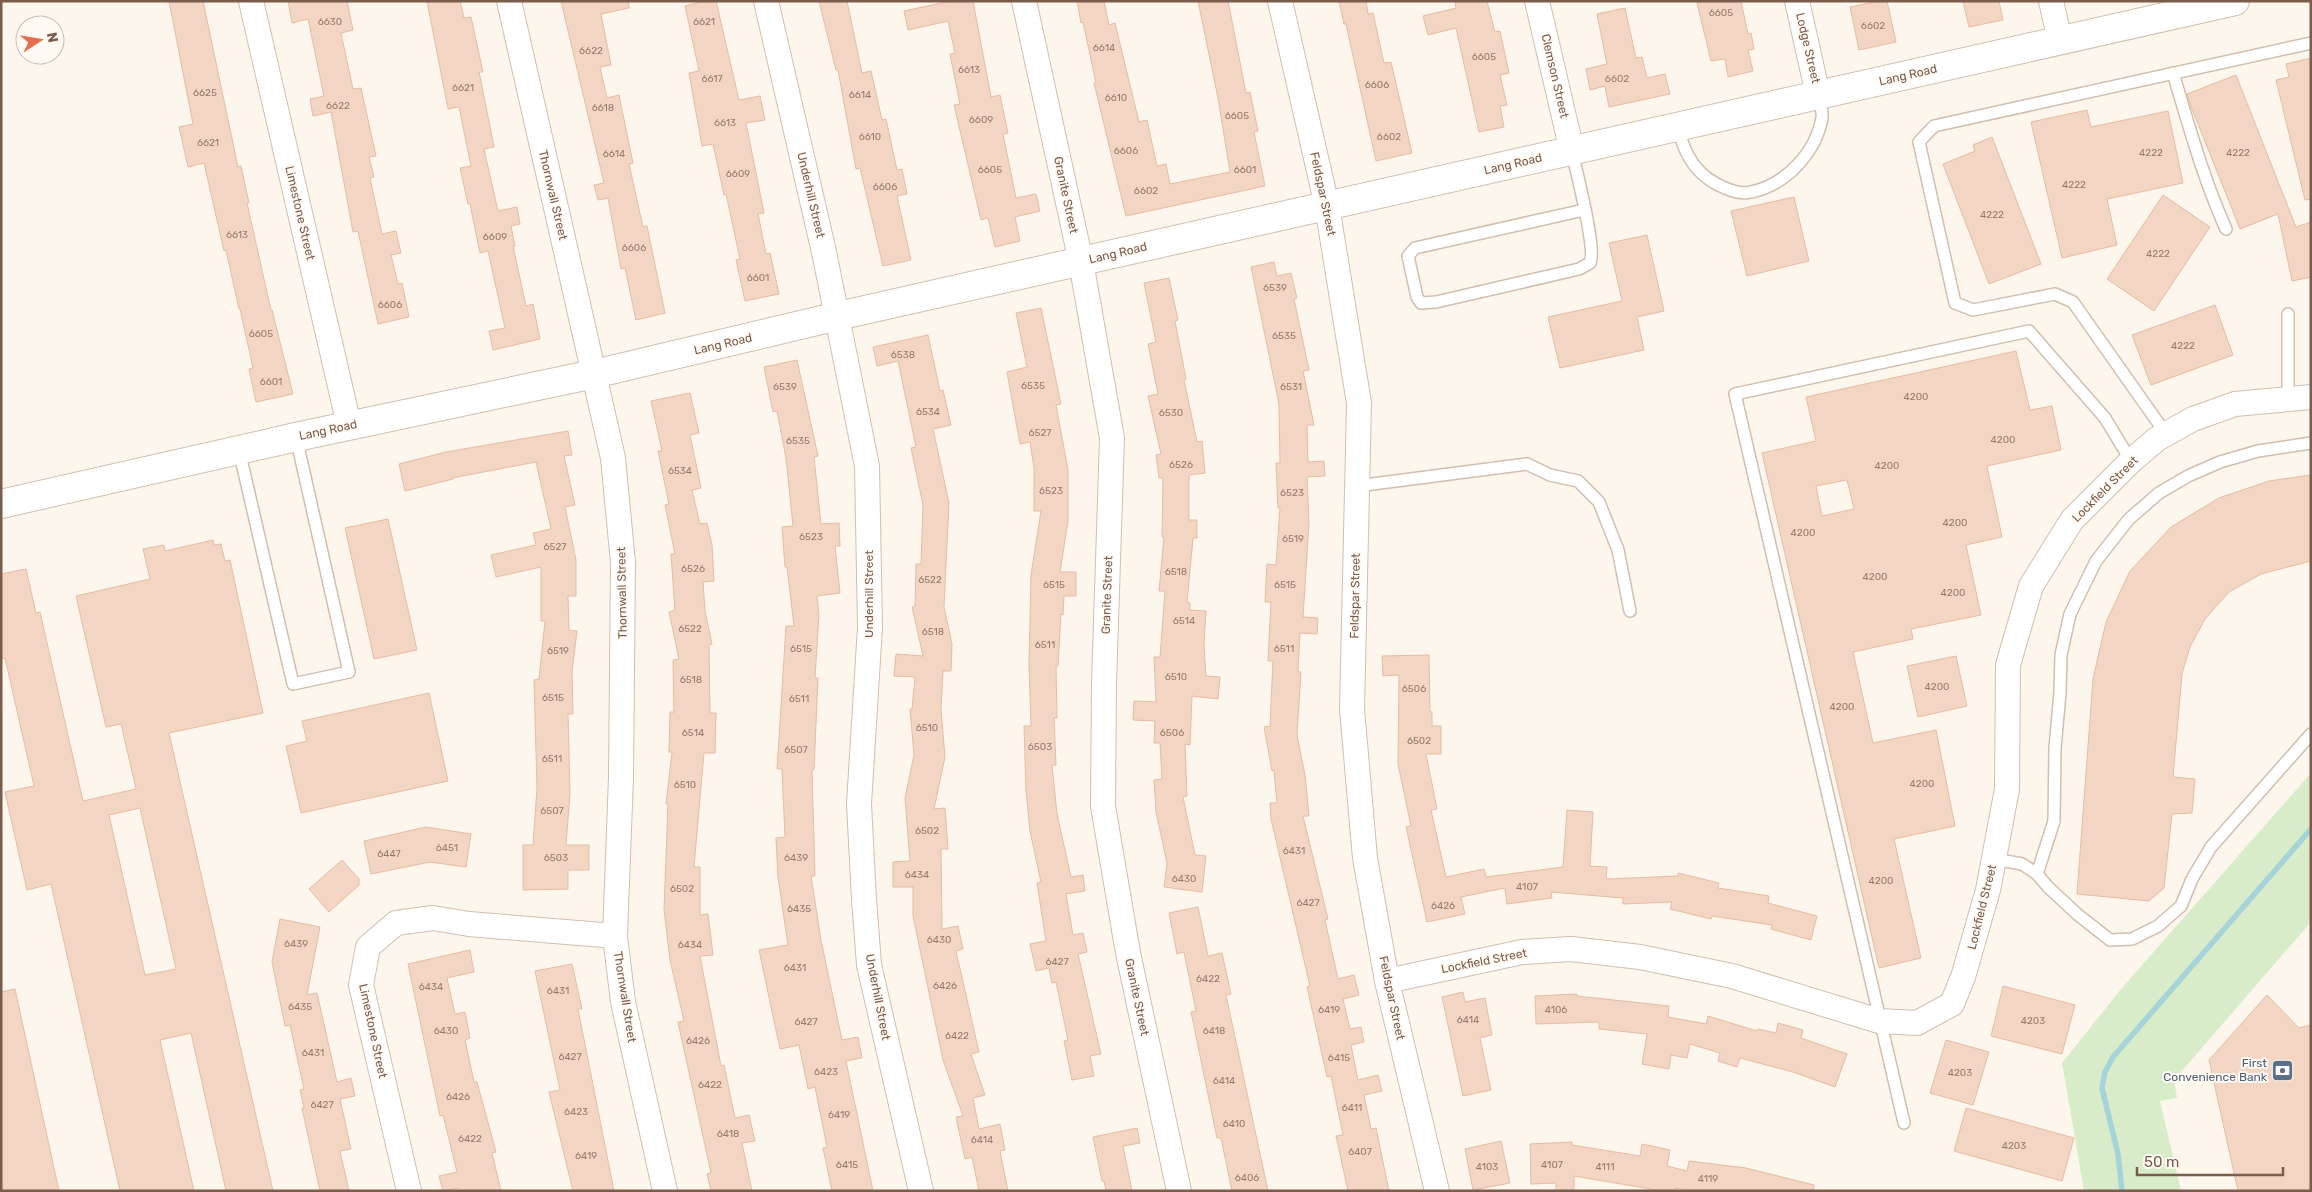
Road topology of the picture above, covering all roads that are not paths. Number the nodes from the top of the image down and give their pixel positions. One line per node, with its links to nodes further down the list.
1 (251, 1): 24 (street, Limestone Street)
2 (510, 1): 22 (street, Thornwall Street)
3 (766, 1): 21 (street, Underhill Street)
4 (1024, 1): 19 (street, Granite Street)
5 (1280, 1): 16 (street, Feldspar Street)
6 (1537, 1): 15 (street, Clemson Street)
7 (1797, 1): 13 (street, Lodge Street)
8 (2052, 1): 10 (street)
9 (2235, 1): 10 (street, Lang Road)
10 (2060, 41): 13 (street, Lang Road)
11 (2311, 43): 12 (lane)
12 (2173, 73): 18 (lane); 25 (lane)
13 (1818, 95): 14 (street, Lang Road); 14 (lane)
14 (1678, 127): 15 (street, Lang Road)
15 (1572, 151): 16 (street, Lang Road); 17 (lane)
16 (1327, 206): 19 (street, Lang Road); 30 (street, Feldspar Street)
17 (1584, 210): 17 (lane)
18 (2226, 229)
19 (1081, 262): 21 (street, Lang Road); 43 (street, Granite Street)
20 (2288, 314): 23 (lane)
21 (838, 316): 22 (street, Lang Road); 42 (street, Underhill Street)
22 (594, 374): 24 (street, Lang Road); 36 (street, Thornwall Street)
23 (2299, 397): 25 (street, Lockfield Street)
24 (349, 425): 26 (street, Lang Road)
25 (2166, 434): 29 (street, Lockfield Street)
26 (296, 436): 28 (street, Lang Road); 28 (lane)
27 (2311, 443): 35 (lane)
28 (239, 450): 31 (street, Lang Road)
29 (2131, 461): 34 (street, Lockfield Street); 38 (lane)
30 (1357, 486): 32 (lane); 37 (street, Feldspar Street)
31 (1, 504)
32 (1630, 611)
33 (2311, 734): 35 (lane)
34 (1994, 858): 35 (lane); 38 (street, Lockfield Street)
35 (2037, 874)
36 (615, 936): 40 (street, Limestone Street); 41 (street, Thornwall Street)
37 (1387, 981): 38 (street, Lockfield Street); 44 (street, Feldspar Street)
38 (1880, 1021): 39 (lane)
39 (1904, 1123)
40 (409, 1191)
41 (665, 1191)
42 (921, 1191)
43 (1179, 1191)
44 (1437, 1191)

